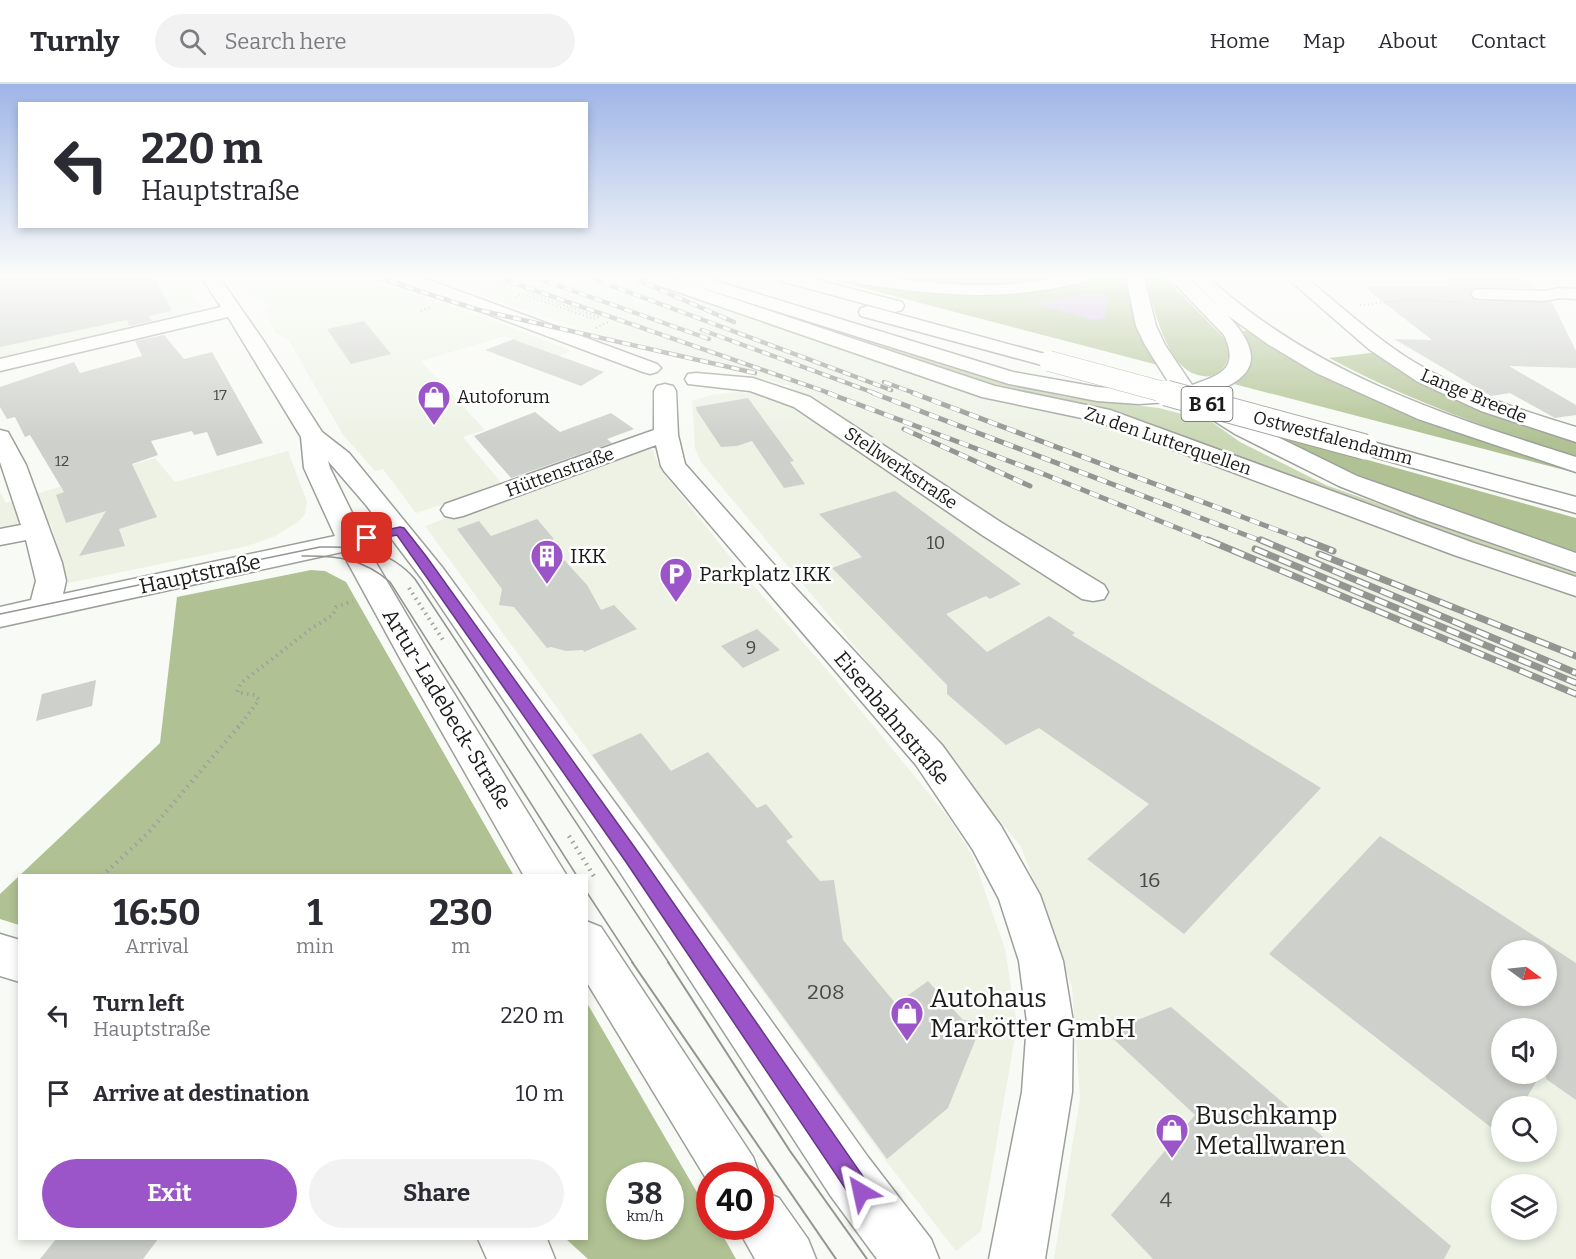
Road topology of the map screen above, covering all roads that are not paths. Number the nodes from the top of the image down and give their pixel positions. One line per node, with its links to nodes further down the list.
1 (141, 332): 13 (main road)
2 (247, 332): 21 (main road)
3 (553, 332): 14 (main road)
4 (813, 332): 32 (main road, Zu den Lutterquellen)
5 (862, 332): 17 (main road)
6 (960, 332): 12 (main road, Ostwestfalendamm / B 61)
7 (974, 332): 12 (main road, Ostwestfalendamm / B 61)
8 (1149, 332): 17 (main road)
9 (1232, 332): 17 (main road)
10 (1263, 332): 23 (main road)
11 (1361, 332): 19 (main road, Lange Breede)
12 (1056, 356): 22 (main road, Ostwestfalendamm / B 61, bridge)
13 (0, 365)
14 (650, 368): 15 (main road); 16 (main road)
15 (683, 370): 16 (main road); 33 (main road, Stellwerkstraße)
16 (665, 391): 18 (main road, Eisenbahnstraße)
17 (1187, 394): 31 (main road)
18 (666, 435): 26 (main road, Hüttenstraße); 46 (main road, Eisenbahnstraße)
19 (1576, 435)
20 (0, 437): 27 (main road)
21 (313, 437): 28 (main road); 30 (main road, Artur-Ladebeck-Straße)
22 (1368, 439): 24 (main road, Ostwestfalendamm / B 61); 25 (main road, Ostwestfalendamm / B 61)
23 (1576, 465)
24 (1576, 486)
25 (1576, 505)
26 (454, 510)
27 (36, 530): 29 (main road); 34 (main road)
28 (400, 531): 30 (main road, Hauptstraße); 45 (main road)
29 (0, 537)
30 (351, 541): 34 (main road, Hauptstraße); 36 (main road, Artur-Ladebeck-Straße)
31 (1576, 563)
32 (1576, 587)
33 (1093, 592)
34 (45, 607): 35 (main road, Hauptstraße)
35 (0, 617)
36 (545, 874)
37 (588, 944): 40 (main road)
38 (0, 955): 39 (main road)
39 (18, 960)
40 (725, 1162)
41 (774, 1238): 44 (main road)
42 (507, 1240): 43 (main road)
43 (527, 1259)
44 (788, 1259)
45 (911, 1259)
46 (1017, 1259)

